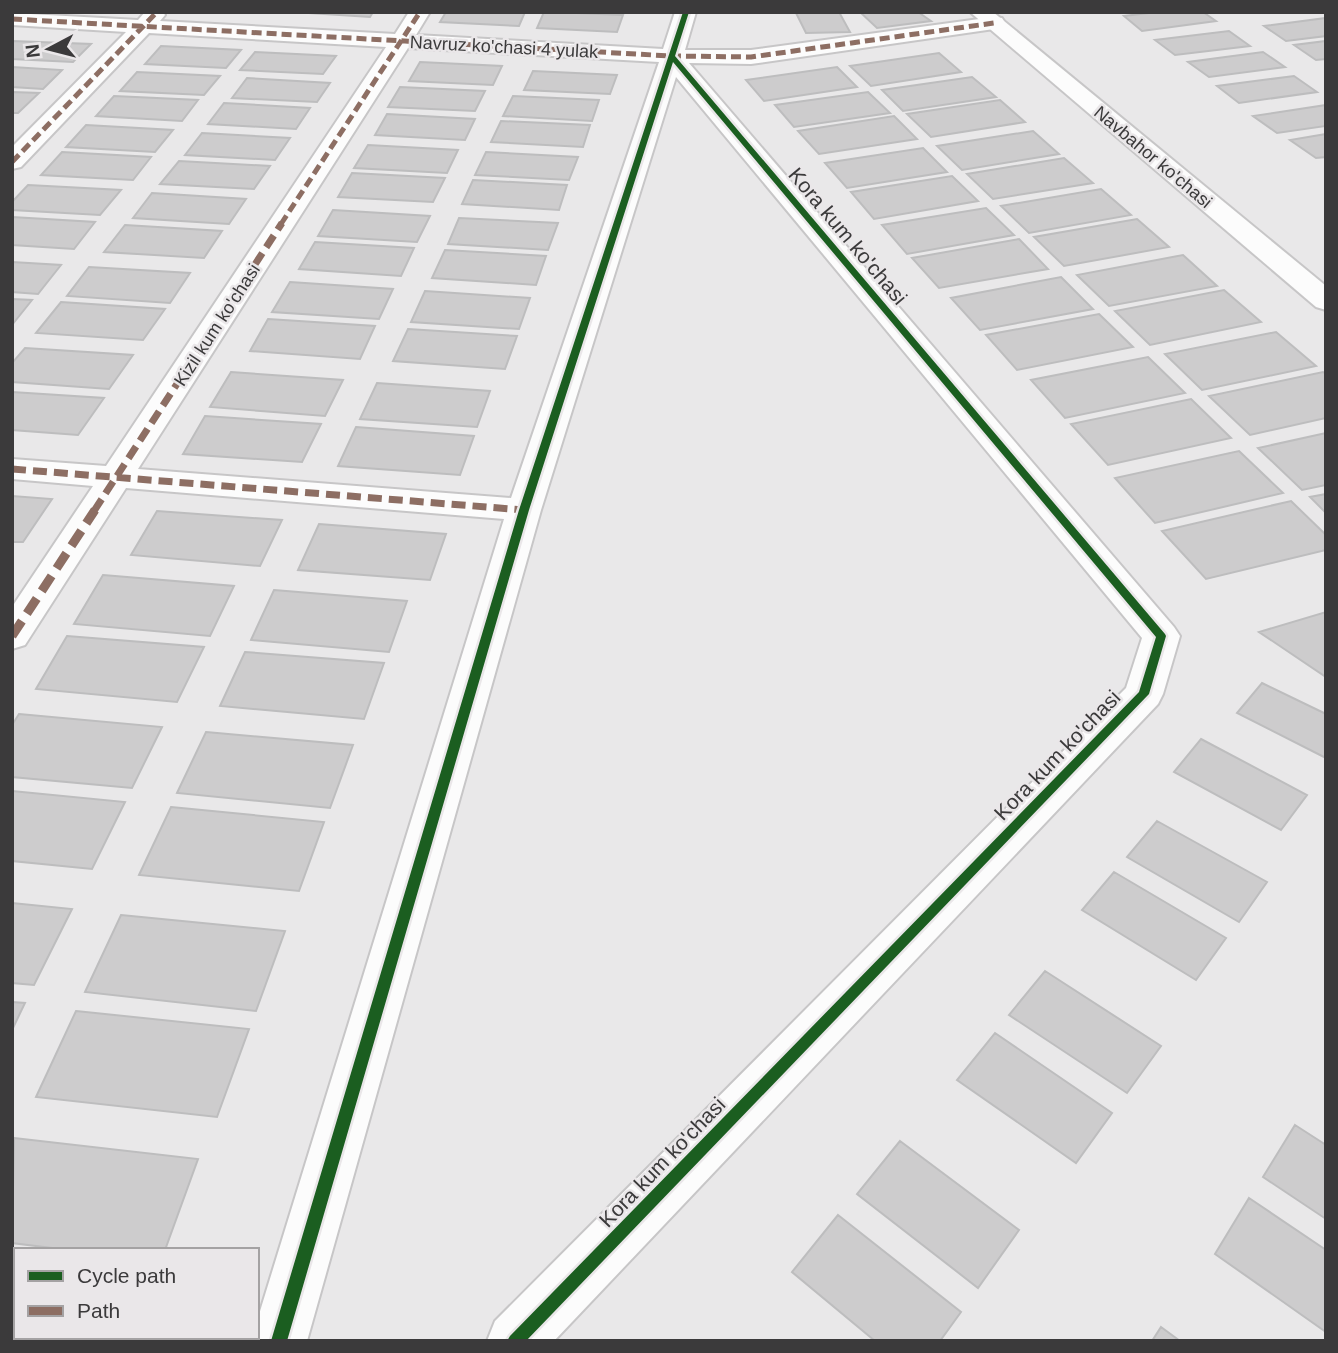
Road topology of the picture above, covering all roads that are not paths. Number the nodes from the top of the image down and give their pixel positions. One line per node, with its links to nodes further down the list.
1 (420, 12): 6 (street, Kizil kum ko'chasi)
2 (686, 12): 7 (street)
3 (987, 18): 7 (street, Navruz ko'chasi 4 yulak); 9 (street, Navbahor ko'chasi)
4 (12, 19): 5 (street, Navruz ko'chasi 4 yulak)
5 (150, 20): 6 (street, Navruz ko'chasi 4 yulak); 8 (street)
6 (401, 41): 7 (street, Navruz ko'chasi 4 yulak); 11 (street, Kizil kum ko'chasi)
7 (671, 56): 12 (street); 15 (street, Kora kum ko'chasi)
8 (12, 162)
9 (1326, 301)
10 (12, 469): 11 (street)
11 (117, 478): 12 (street); 13 (street, Kizil kum ko'chasi)
12 (524, 510): 14 (street)
13 (12, 636)
14 (279, 1341)
15 (515, 1341)

